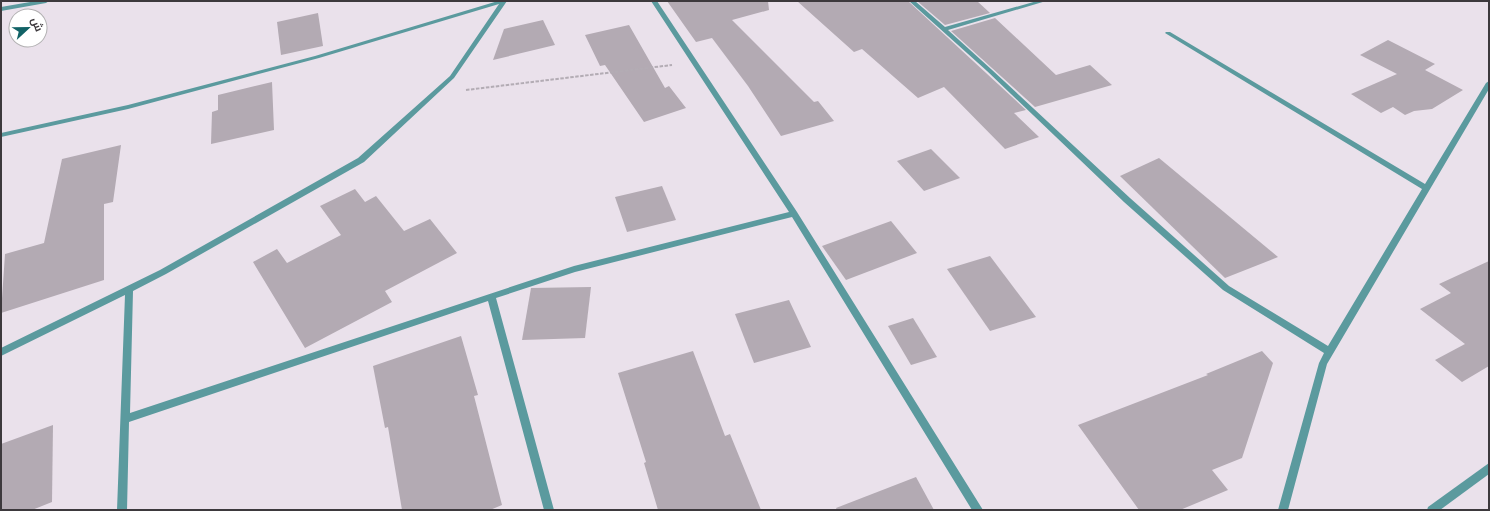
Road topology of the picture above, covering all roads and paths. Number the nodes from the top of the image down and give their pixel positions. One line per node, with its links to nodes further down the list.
1 (46, 1): 5 (street)
2 (654, 1): 8 (street)
3 (912, 1): 6 (street)
4 (1043, 1): 6 (street)
5 (1, 9)
6 (944, 29): 17 (street)
7 (1168, 33): 12 (street)
8 (694, 62): 10 (path); 13 (street)
9 (1489, 83): 12 (street)
10 (434, 94): 11 (street); 14 (street)
11 (1, 135)
12 (1426, 188): 17 (street)
13 (794, 214): 15 (street); 22 (street)
14 (129, 288): 16 (street); 18 (street)
15 (491, 296): 18 (street); 21 (street)
16 (1, 352)
17 (1330, 352): 23 (street)
18 (125, 419): 20 (street)
19 (1489, 468): 24 (street)
20 (122, 510)
21 (549, 510)
22 (978, 510)
23 (1283, 510)
24 (1432, 510)

